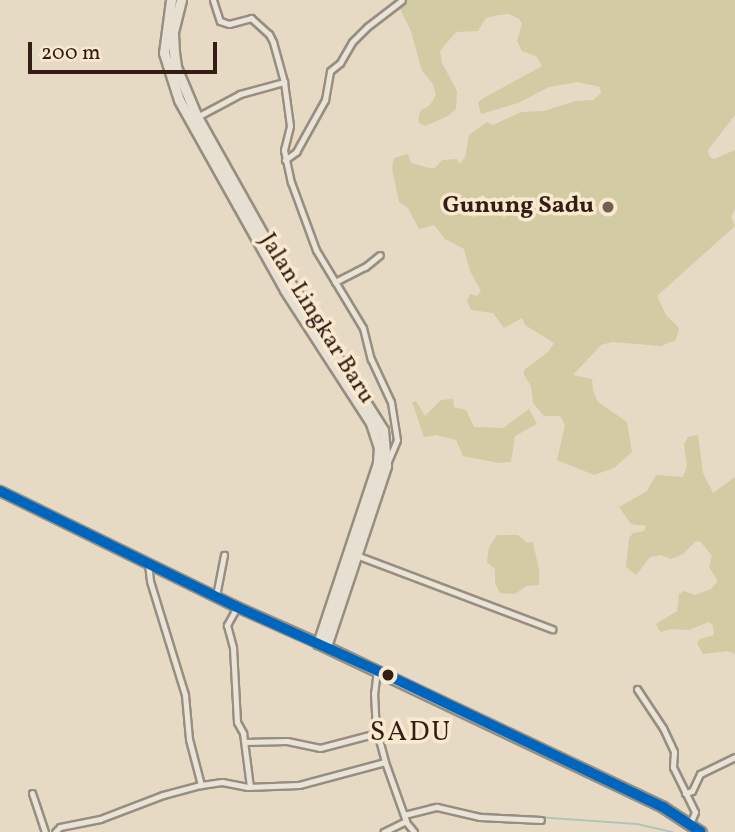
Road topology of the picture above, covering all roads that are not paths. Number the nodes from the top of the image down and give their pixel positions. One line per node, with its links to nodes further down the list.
1 (171, 0): 18 (highway, Jalan Lingkar Baru)
2 (181, 0): 6 (highway, Jalan Lingkar Baru)
3 (213, 0): 5 (street)
4 (402, 0): 7 (street)
5 (284, 82): 6 (street); 7 (street)
6 (197, 117): 10 (highway, Jalan Lingkar Baru)
7 (285, 160): 9 (street)
8 (380, 255): 9 (street)
9 (335, 282): 10 (street)
10 (386, 466): 13 (highway, Jalan Lingkar Baru)
11 (0, 491): 14 (main road)
12 (224, 555): 15 (street)
13 (356, 555): 17 (street); 18 (highway, Jalan Lingkar Baru)
14 (148, 563): 15 (main road); 25 (street)
15 (216, 596): 16 (main road)
16 (237, 607): 18 (main road); 22 (street)
17 (552, 629)
18 (322, 644): 19 (highway)
19 (377, 670): 21 (street); 31 (highway)
20 (637, 689): 28 (street)
21 (377, 733): 22 (street); 24 (street)
22 (245, 742): 26 (street)
23 (735, 757): 28 (street)
24 (385, 762): 26 (street); 29 (street)
25 (201, 785): 26 (street); 33 (street)
26 (250, 787)
27 (32, 793): 32 (street)
28 (685, 793): 31 (street)
29 (405, 819): 30 (street); 34 (street); 35 (street)
30 (541, 820)
31 (690, 824): 36 (highway)
32 (45, 832)
33 (55, 832)
34 (383, 832)
35 (414, 832)
36 (701, 832)

